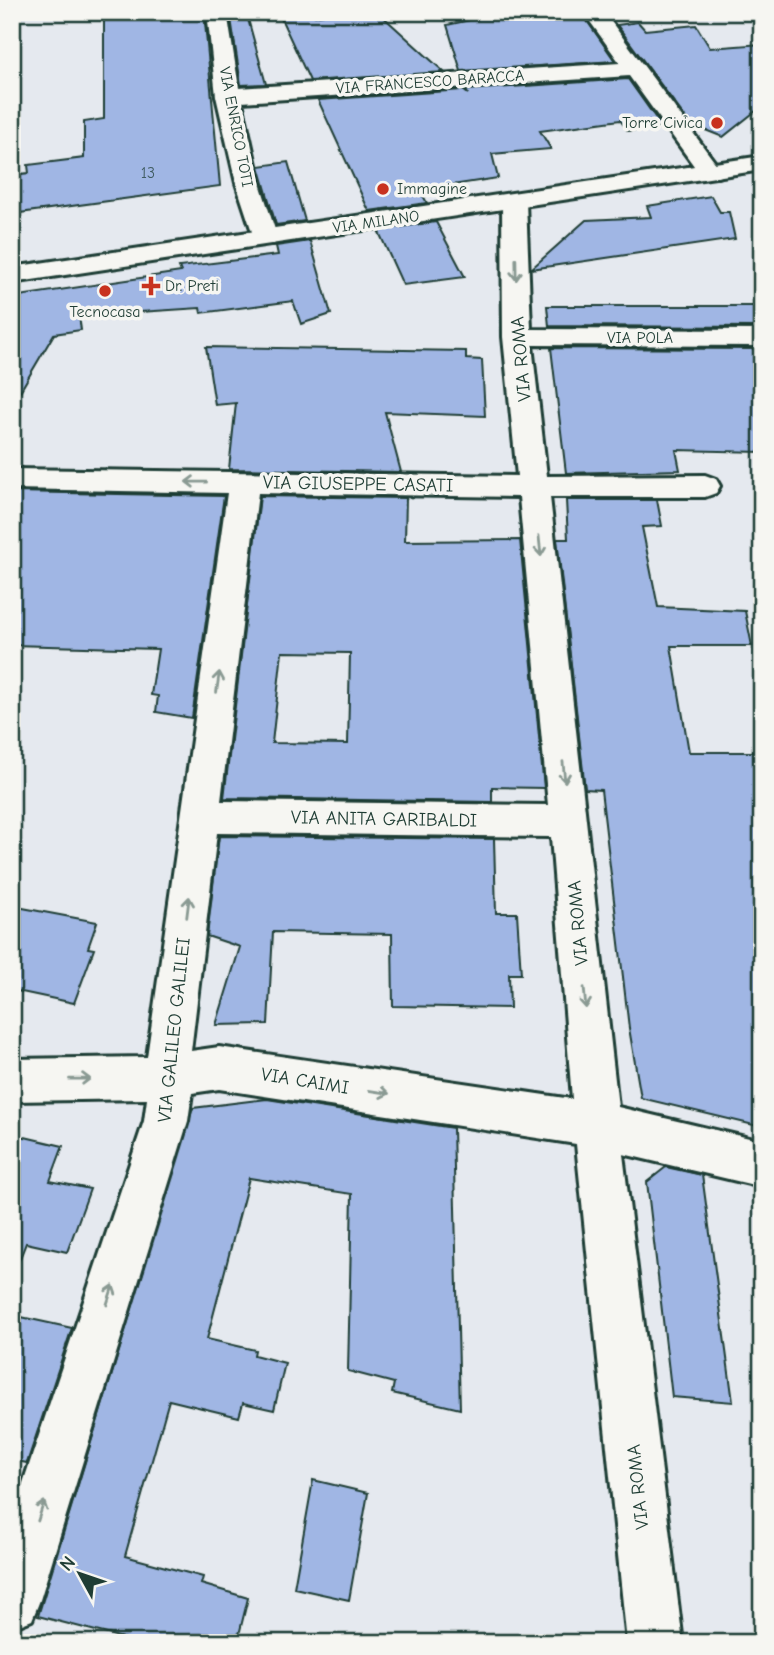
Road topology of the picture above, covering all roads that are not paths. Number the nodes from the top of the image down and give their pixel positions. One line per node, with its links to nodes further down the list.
1 (216, 12): 4 (street, VIA ENRICO TOTI)
2 (593, 12): 3 (street)
3 (632, 69): 4 (street, VIA FRANCESCO BARACCA); 6 (street)
4 (227, 96): 8 (street, VIA ENRICO TOTI)
5 (754, 165): 6 (street, VIA MILANO)
6 (710, 172): 7 (street, VIA MILANO)
7 (514, 202): 8 (street, VIA MILANO); 10 (street, VIA ROMA, one-way to 10)
8 (265, 239): 9 (street, VIA MILANO)
9 (12, 275)
10 (517, 337): 11 (street, VIA POLA); 15 (street, VIA ROMA)
11 (762, 338)
12 (12, 479): 13 (street, VIA GIUSEPPE CASATI, one-way to 12)
13 (244, 483): 15 (street, VIA GIUSEPPE CASATI); 16 (street, VIA GALILEO GALILEI, one-way to 13)
14 (705, 486): 15 (street, VIA GIUSEPPE CASATI)
15 (534, 487): 17 (street, VIA ROMA, one-way to 17)
16 (200, 817): 17 (street, VIA ANITA GARIBALDI); 18 (street, VIA GALILEO GALILEI, one-way to 16)
17 (569, 821): 20 (street, VIA ROMA, one-way to 20)
18 (173, 1074): 19 (street, VIA CAIMI, one-way to 18); 20 (street, VIA CAIMI, one-way to 20); 22 (street, VIA GALILEO GALILEI, one-way to 18)
19 (12, 1080)
20 (597, 1125): 21 (street, VIA CAIMI); 23 (street, VIA ROMA)
21 (762, 1164)
22 (12, 1600)
23 (655, 1643)

